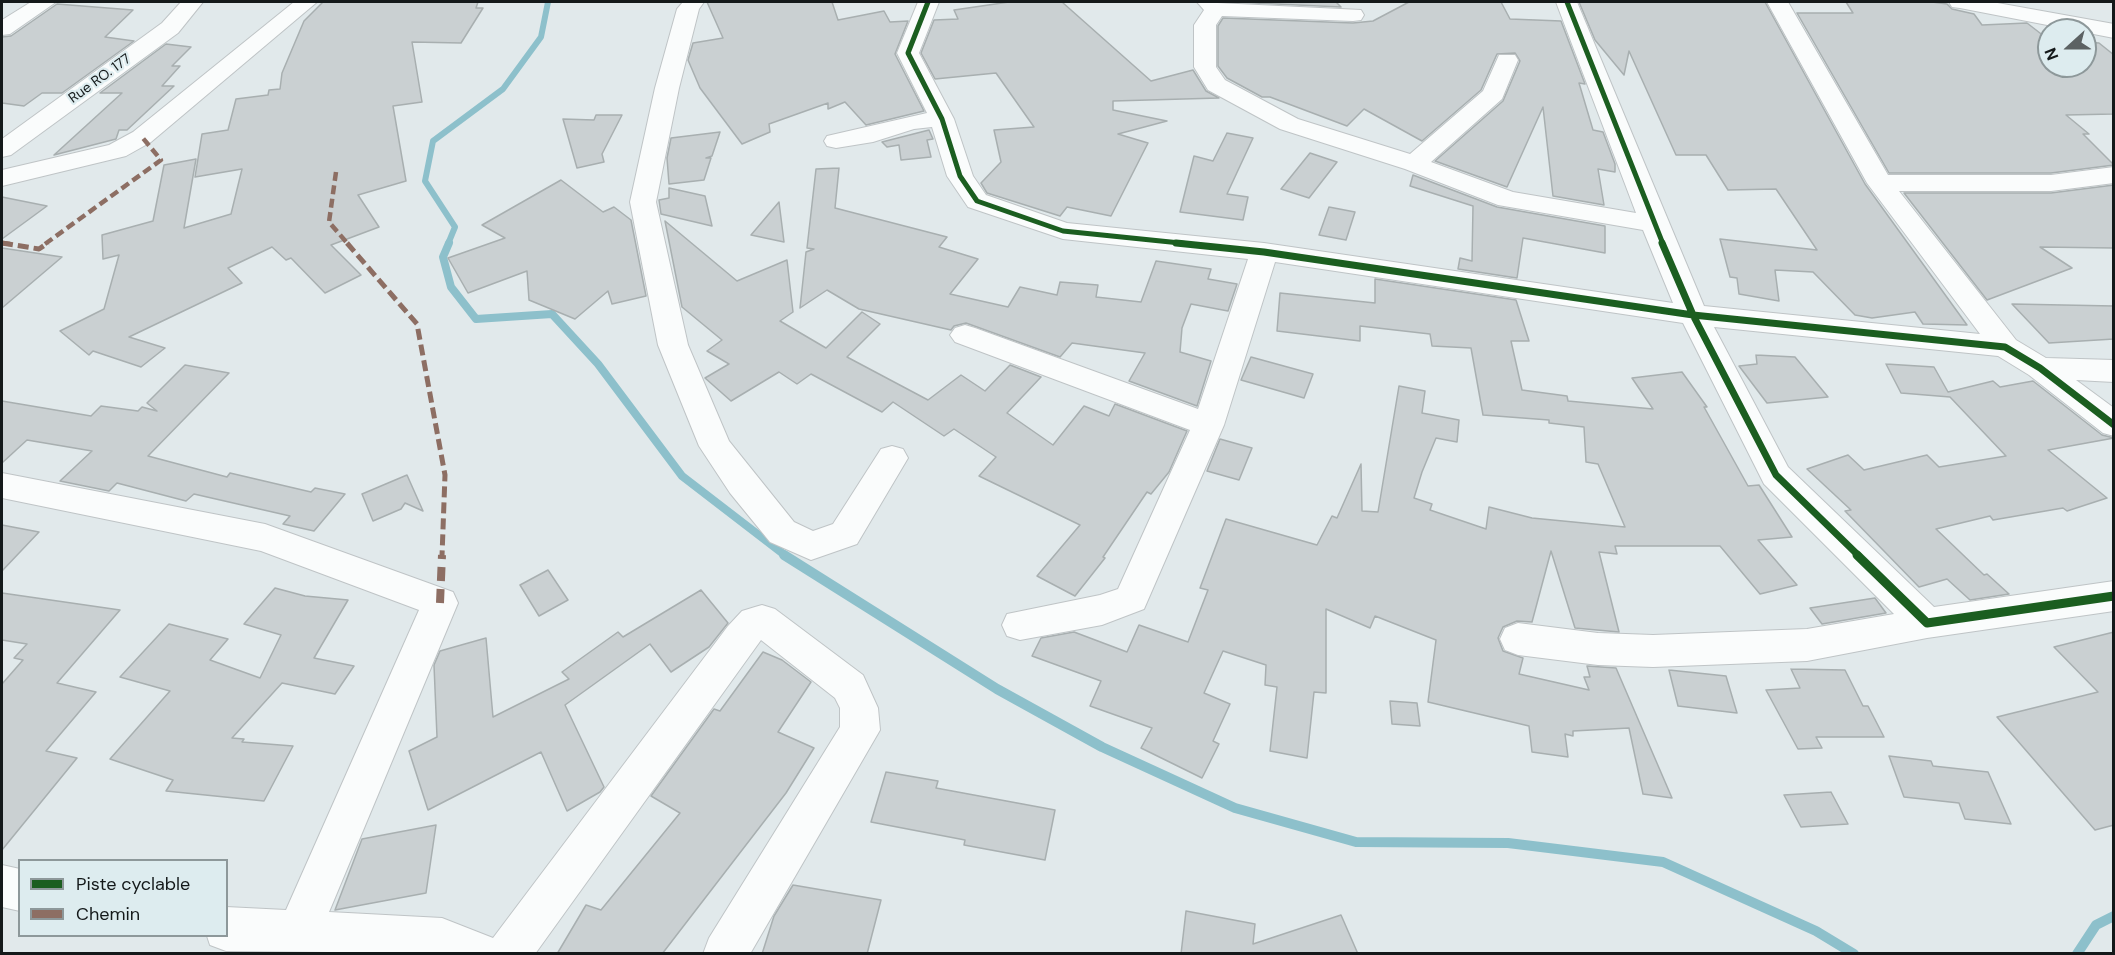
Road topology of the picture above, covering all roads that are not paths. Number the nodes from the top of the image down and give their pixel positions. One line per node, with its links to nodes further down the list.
1 (45, 2): 11 (street)
2 (192, 2): 16 (street, Rue RO. 177)
3 (306, 2): 19 (street)
4 (693, 2): 30 (street)
5 (928, 2): 14 (street)
6 (1567, 2): 21 (street)
7 (1778, 2): 20 (street)
8 (1960, 2): 12 (street)
9 (1211, 4): 10 (street); 17 (street)
10 (1353, 15)
11 (2, 29)
12 (2114, 31)
13 (1508, 60): 17 (street)
14 (942, 118): 15 (street); 22 (street)
15 (836, 141)
16 (2, 150)
17 (1414, 164): 21 (street)
18 (2114, 175): 20 (street)
19 (2, 178)
20 (1880, 183): 25 (street)
21 (1654, 224): 23 (street)
22 (1264, 252): 23 (street); 28 (street)
23 (1693, 315): 25 (street); 33 (street)
24 (965, 335): 28 (street)
25 (2005, 347): 26 (street)
26 (2040, 368): 27 (street); 29 (street)
27 (2114, 371)
28 (1208, 425): 34 (street)
29 (2114, 425)
30 (892, 458)
31 (2, 486): 39 (street)
32 (2114, 596): 33 (street)
33 (1927, 623): 35 (street)
34 (1020, 625)
35 (1518, 639)
36 (2, 886): 37 (street)
37 (18, 890)
38 (228, 929): 39 (street)
39 (298, 933): 40 (street)
40 (478, 954)
41 (508, 954): 42 (street)
42 (725, 954)

